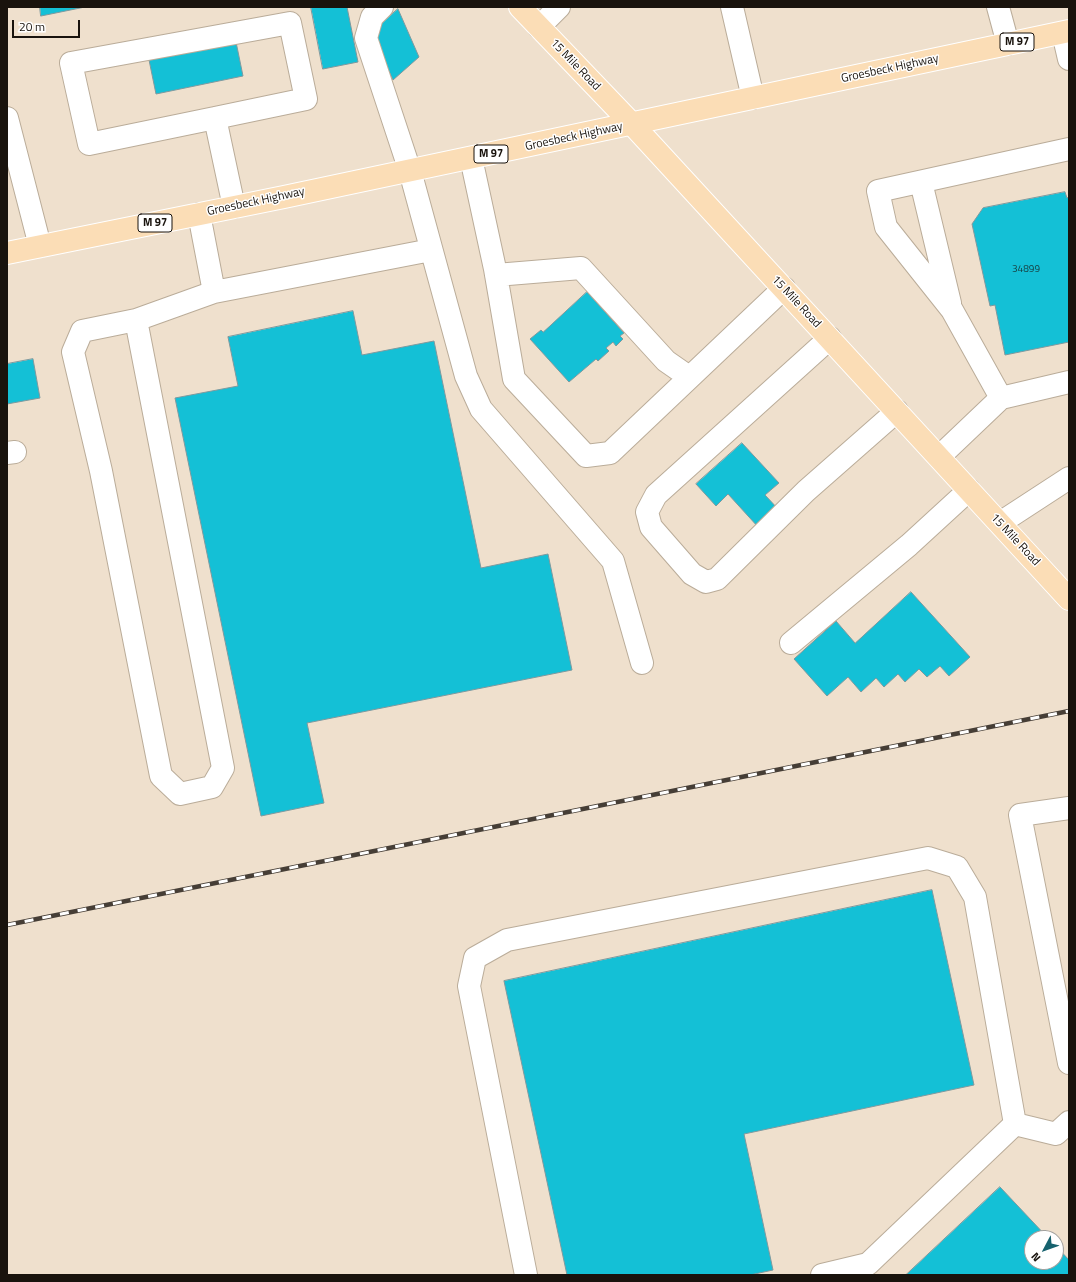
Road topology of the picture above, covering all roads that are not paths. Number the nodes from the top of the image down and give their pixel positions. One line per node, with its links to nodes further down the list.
1 (382, 7): 16 (lane)
2 (520, 7): 6 (main road, 15 Mile Road)
3 (559, 7): 6 (lane)
4 (732, 7): 10 (lane)
5 (998, 7): 8 (lane)
6 (539, 27): 13 (main road, 15 Mile Road)
7 (1066, 32): 8 (main road, Groesbeck Highway / M 97); 9 (lane)
8 (1008, 44): 10 (main road, Groesbeck Highway / M 97)
9 (1069, 59)
10 (753, 98): 13 (main road, Groesbeck Highway / M 97)
11 (7, 118): 20 (lane)
12 (214, 118): 12 (lane); 18 (lane)
13 (632, 124): 15 (main road, Groesbeck Highway / M 97); 24 (main road, 15 Mile Road)
14 (1069, 149): 17 (lane)
15 (471, 158): 16 (main road, Groesbeck Highway / M 97); 23 (lane)
16 (410, 171): 18 (main road, Groesbeck Highway / M 97); 21 (lane)
17 (921, 182): 26 (lane); 26 (lane)
18 (234, 207): 19 (main road, Groesbeck Highway / M 97)
19 (199, 214): 20 (main road, Groesbeck Highway / M 97); 25 (lane)
20 (40, 246): 22 (main road, Groesbeck Highway / M 97)
21 (432, 250): 25 (lane); 39 (lane)
22 (7, 253)
23 (496, 276): 29 (lane); 29 (lane)
24 (784, 288): 28 (main road, 15 Mile Road); 29 (lane)
25 (214, 292): 27 (lane)
26 (952, 310): 31 (lane)
27 (136, 320): 27 (lane)
28 (830, 338): 32 (main road, 15 Mile Road); 32 (lane)
29 (690, 377)
30 (1069, 382): 31 (lane)
31 (1001, 398): 33 (lane)
32 (897, 411): 33 (main road, 15 Mile Road)
33 (939, 457): 35 (main road, 15 Mile Road)
34 (1069, 478): 36 (lane)
35 (969, 490): 36 (main road, 15 Mile Road); 38 (lane)
36 (1000, 523): 37 (main road, 15 Mile Road)
37 (1069, 598)
38 (791, 643)
39 (642, 663)
40 (1069, 808): 41 (lane)
41 (1068, 1048)
42 (1069, 1122): 43 (lane)
43 (1015, 1124): 44 (lane); 45 (lane)
44 (526, 1275)
45 (822, 1275)

